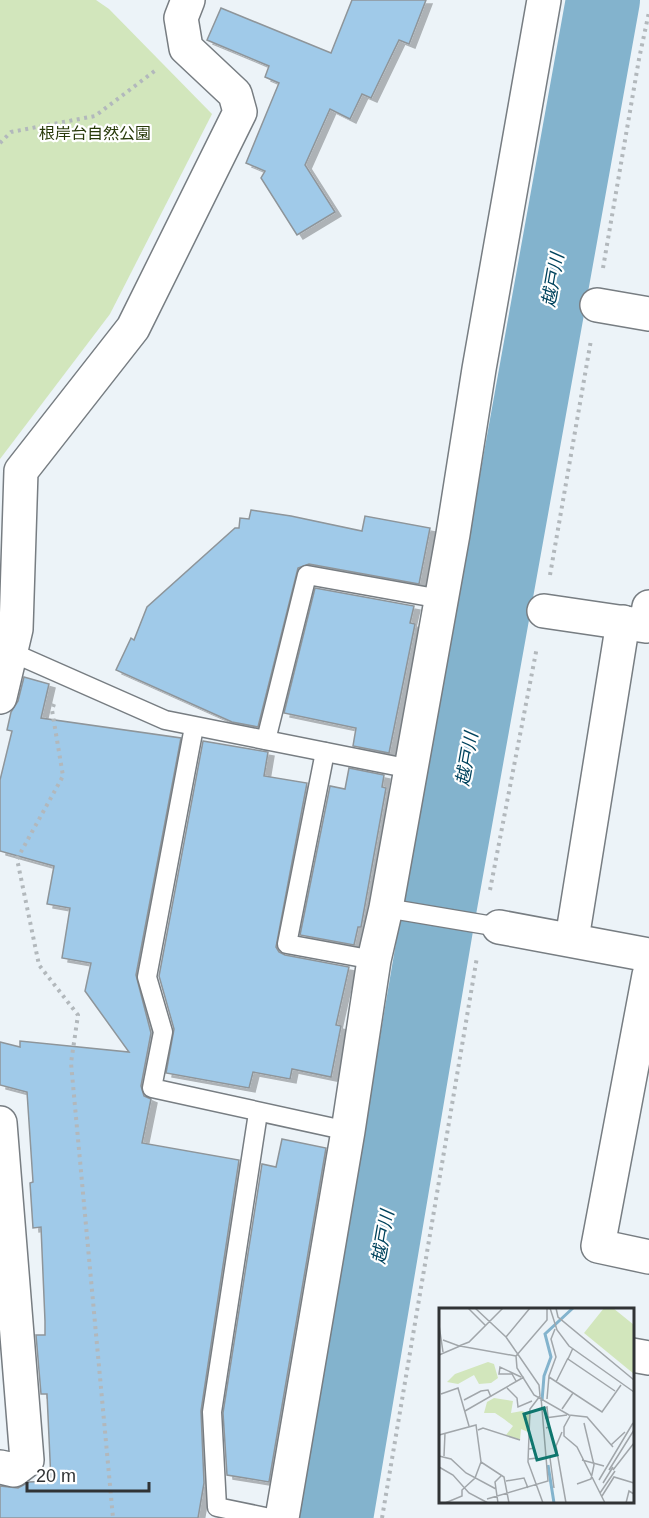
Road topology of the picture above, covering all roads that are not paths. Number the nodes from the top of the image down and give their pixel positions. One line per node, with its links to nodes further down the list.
1 (188, 0): 8 (street)
2 (544, 0): 5 (street)
3 (597, 305): 4 (street)
4 (649, 314)
5 (441, 599): 11 (lane); 13 (street)
6 (544, 611): 7 (street)
7 (642, 621): 16 (street)
8 (11, 652): 9 (street); 10 (lane)
9 (0, 697)
10 (194, 727): 11 (lane); 20 (lane)
11 (266, 740): 12 (lane)
12 (325, 752): 13 (lane); 18 (lane)
13 (411, 769): 14 (street)
14 (393, 909): 15 (lane); 18 (street)
15 (484, 925): 16 (street)
16 (572, 939): 17 (street)
17 (649, 955)
18 (374, 960): 22 (street)
19 (649, 975): 23 (street)
20 (258, 1113): 22 (lane); 27 (lane)
21 (0, 1123): 26 (street)
22 (348, 1131): 28 (street)
23 (649, 1257)
24 (634, 1355): 25 (street)
25 (649, 1358)
26 (0, 1467)
27 (270, 1518)
28 (282, 1518)

